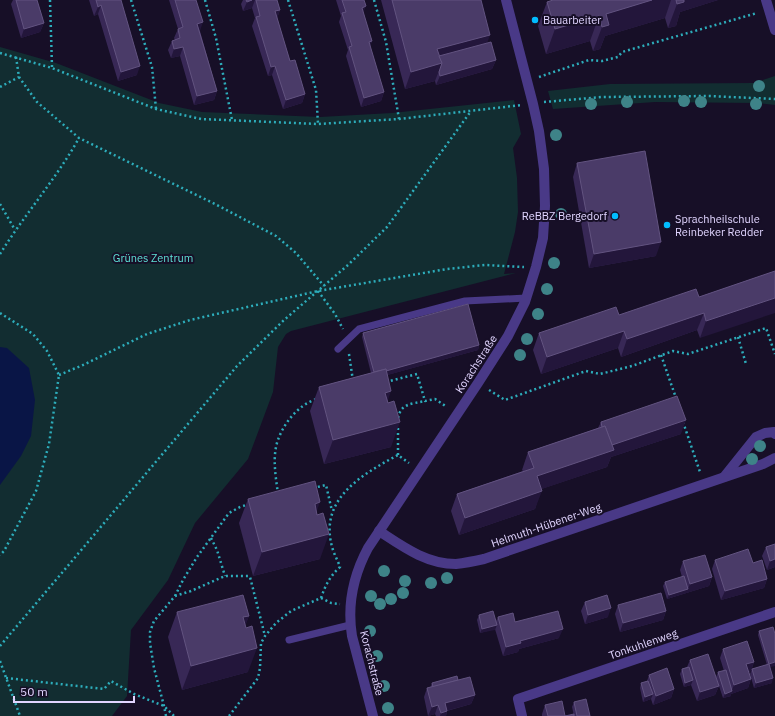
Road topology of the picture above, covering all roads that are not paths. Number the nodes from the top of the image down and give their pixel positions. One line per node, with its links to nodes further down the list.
1 (506, 0): 4 (street, Korachstraße)
2 (767, 4): 3 (street)
3 (775, 30)
4 (526, 298): 5 (lane); 11 (street, Korachstraße)
5 (368, 327): 6 (lane); 7 (lane)
6 (370, 335)
7 (338, 349)
8 (775, 434): 10 (street)
9 (775, 458): 10 (street, Helmuth-Hübener-Weg)
10 (724, 477): 11 (street, Helmuth-Hübener-Weg)
11 (379, 530): 13 (street, Korachstraße)
12 (775, 612): 16 (street, Tonkuhlenweg)
13 (350, 625): 14 (lane); 15 (street, Korachstraße)
14 (289, 640)
15 (373, 716)
16 (522, 716)

